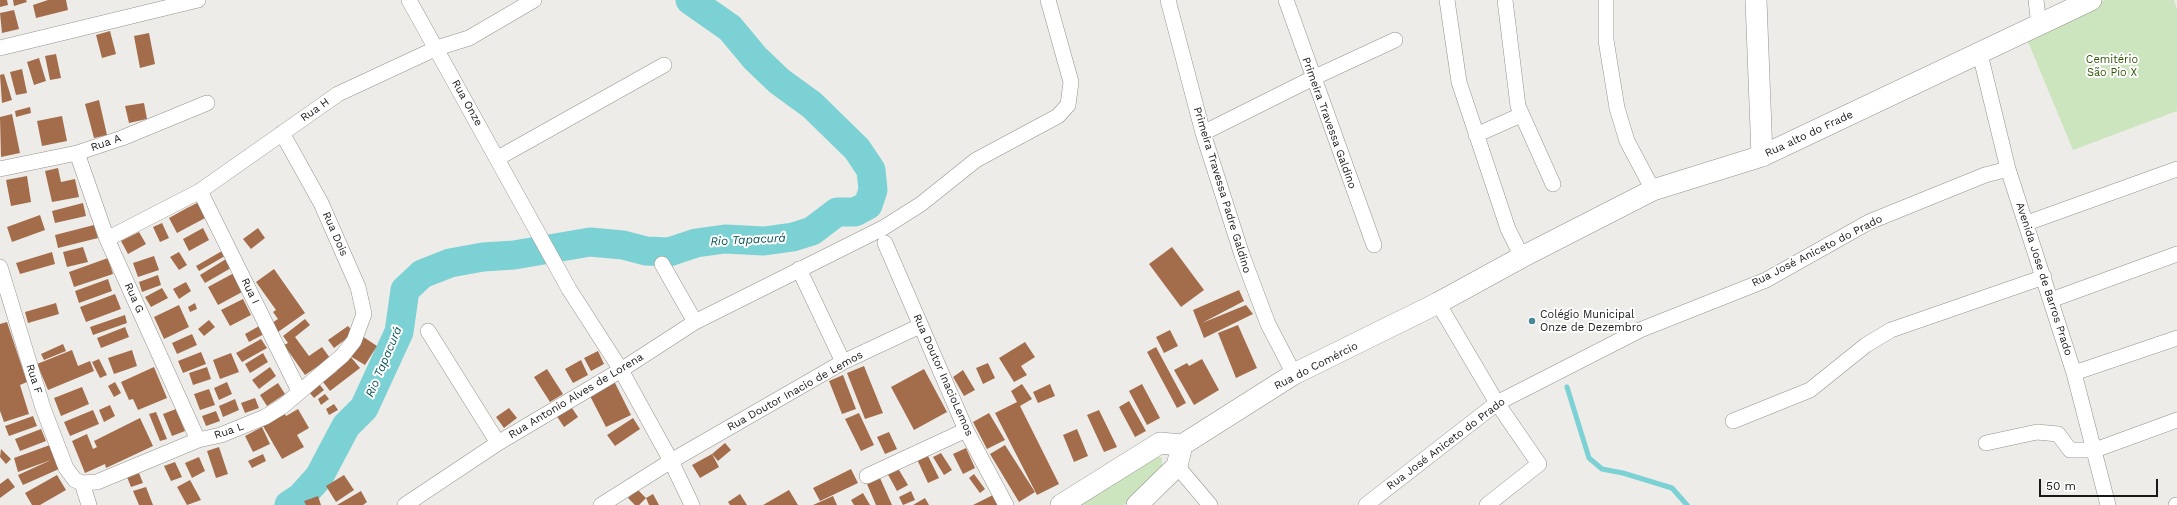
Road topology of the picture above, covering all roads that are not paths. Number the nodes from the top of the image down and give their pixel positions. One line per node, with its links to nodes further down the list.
1 (198, 0): 15 (street)
2 (409, 0): 16 (street, Rua Onze)
3 (534, 0): 16 (street, Rua H)
4 (1048, 0): 42 (street)
5 (1168, 0): 23 (street, Primeira Travessa Padre Galdino)
6 (1286, 0): 19 (street, Primeira Travessa Galdino)
7 (1446, 0): 24 (street)
8 (1505, 0): 21 (street)
9 (1606, 0): 32 (street)
10 (1756, 0): 26 (main road)
11 (2036, 0): 13 (street)
12 (2091, 0): 13 (main road, Rua alto do Frade)
13 (2039, 26): 17 (main road, Rua alto do Frade)
14 (1395, 40): 19 (street)
15 (0, 48)
16 (437, 48): 22 (street, Rua H); 27 (street, Rua Onze)
17 (1980, 54): 26 (main road, Rua alto do Frade); 29 (street, Avenida Jose de Barros Prado)
18 (664, 65): 27 (street)
19 (1313, 78): 23 (street); 37 (street, Primeira Travessa Galdino)
20 (207, 103): 25 (street, Rua A)
21 (1521, 115): 24 (street); 31 (street)
22 (282, 133): 33 (street, Rua H); 50 (street, Rua Dois)
23 (1203, 133): 54 (street, Primeira Travessa Padre Galdino)
24 (1476, 135): 39 (street)
25 (77, 153): 28 (street, Rua A); 35 (street, Rua G)
26 (1762, 156): 32 (main road, Rua alto do Frade)
27 (498, 158): 52 (street, Rua Onze)
28 (0, 169)
29 (2008, 169): 34 (street, Avenida Jose de Barros Prado); 56 (street, Rua José Aniceto do Prado)
30 (2177, 169): 34 (street)
31 (1553, 184)
32 (1653, 190): 39 (main road, Rua alto do Frade)
33 (200, 191): 35 (street, Rua H); 55 (street, Rua I)
34 (2027, 223): 43 (street, Avenida Jose de Barros Prado)
35 (107, 239): 60 (street, Rua G)
36 (885, 243): 47 (street, Rua Doutor InacioLemos)
37 (1374, 245)
38 (2177, 254): 44 (street)
39 (1522, 257): 45 (main road, Rua do Comércio)
40 (662, 264): 46 (street)
41 (0, 267): 68 (street, Rua F)
42 (799, 269): 46 (street, Rua Antonio Alves de Lorena); 51 (street)
43 (2044, 277): 44 (street, Avenida Jose de Barros Prado); 58 (street)
44 (2051, 300): 53 (street, Avenida Jose de Barros Prado)
45 (1438, 304): 54 (main road, Rua do Comércio); 56 (street)
46 (695, 322): 52 (street, Rua Antonio Alves de Lorena)
47 (920, 326): 51 (street, Rua Doutor Inacio de Lemos); 59 (street, Rua Doutor InacioLemos)
48 (428, 331): 61 (street)
49 (2177, 338): 53 (street)
50 (354, 341): 55 (street, Rua L)
51 (843, 362): 65 (street, Rua Doutor Inacio de Lemos)
52 (621, 370): 61 (street, Rua Antonio Alves de Lorena); 65 (street)
53 (2074, 373): 64 (street, Avenida Jose de Barros Prado)
54 (1294, 374): 63 (main road, Rua do Comércio)
55 (299, 391): 60 (street, Rua L)
56 (1497, 402): 69 (street); 78 (street, Rua José Aniceto do Prado)
57 (2177, 420): 64 (street)
58 (1733, 421)
59 (966, 430): 67 (street); 74 (street, Rua Doutor InacioLemos)
60 (198, 440): 68 (street, Rua L)
61 (498, 443): 71 (street, Rua Antonio Alves de Lorena)
62 (1986, 443): 64 (street)
63 (1182, 445): 66 (main road); 75 (main road)
64 (2095, 450): 79 (street, Avenida Jose de Barros Prado)
65 (671, 461): 72 (street, Rua Doutor Inacio de Lemos); 73 (street)
66 (1177, 466): 76 (main road); 77 (street)
67 (867, 476)
68 (82, 483): 70 (street)
69 (1492, 503)
70 (89, 505)
71 (405, 505)
72 (601, 505)
73 (692, 505)
74 (1006, 505)
75 (1060, 505)
76 (1137, 505)
77 (1210, 505)
78 (1366, 505)
79 (2108, 505)

